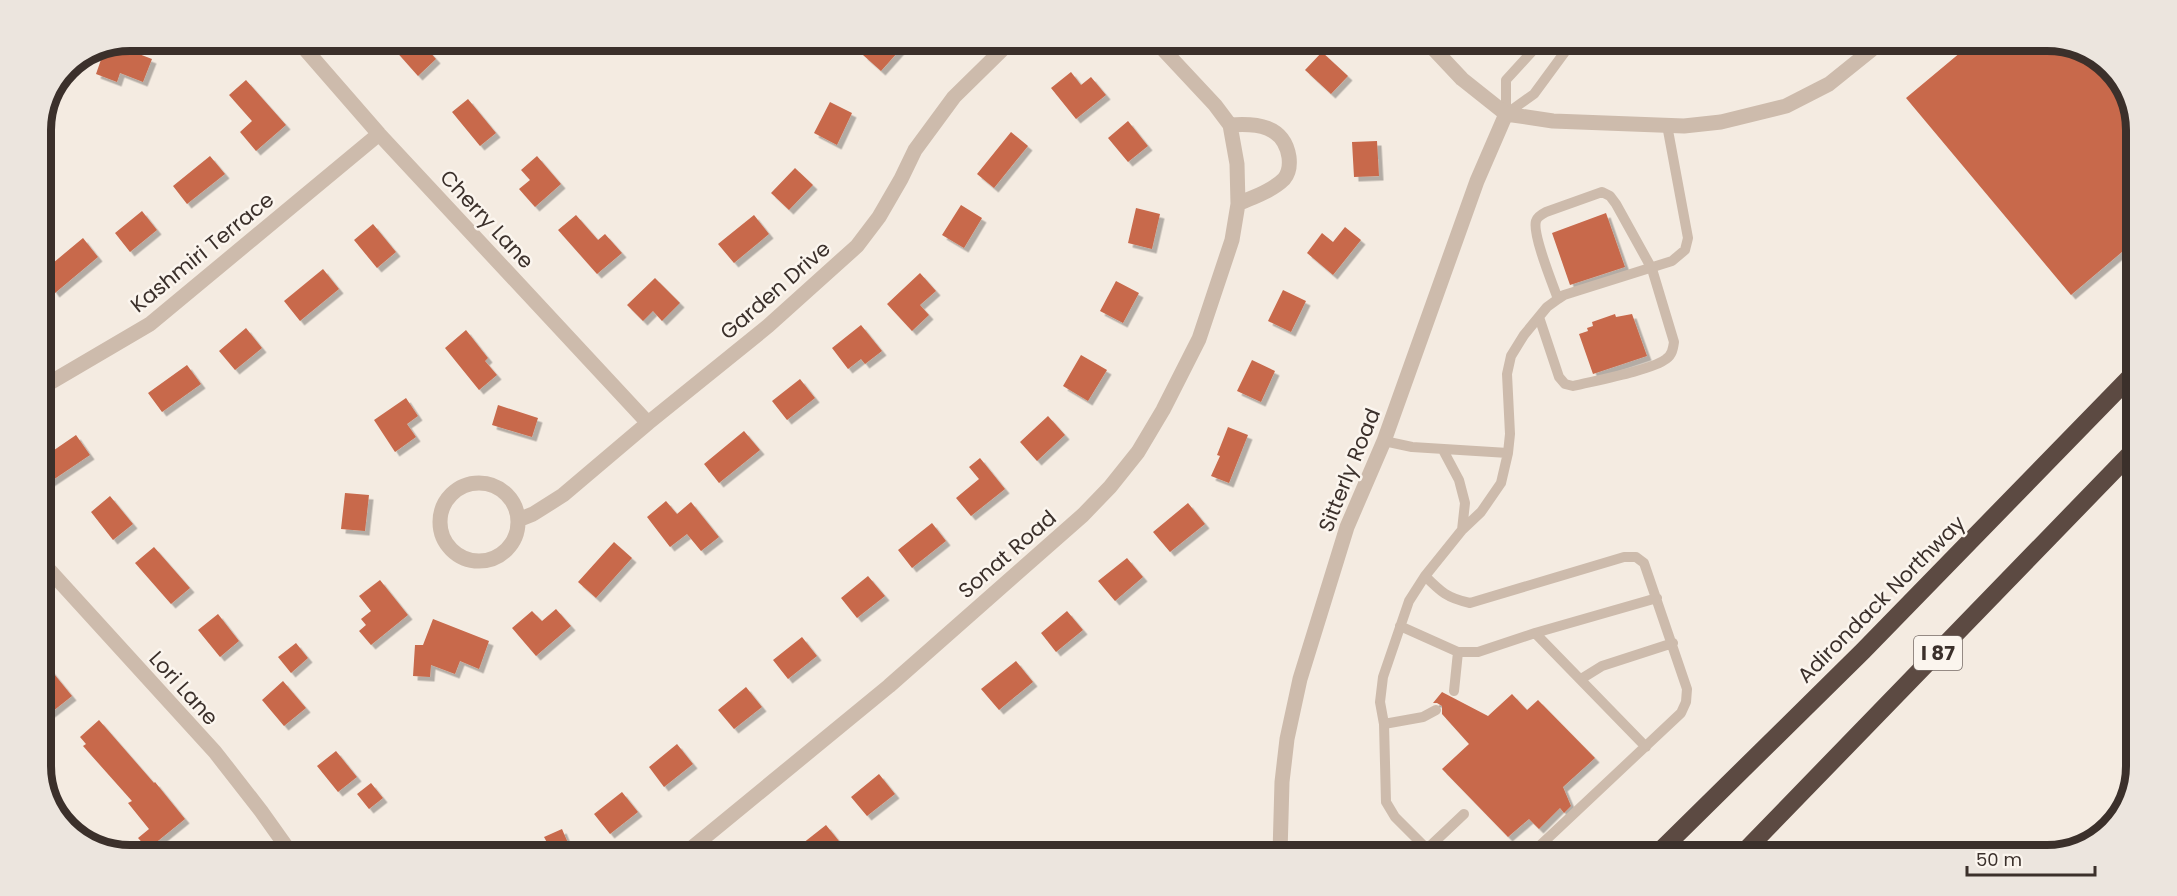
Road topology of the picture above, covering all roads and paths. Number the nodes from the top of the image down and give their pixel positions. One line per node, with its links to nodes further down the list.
1 (307, 51): 11 (street, Cherry Lane)
2 (1001, 51): 18 (street, Garden Drive)
3 (1165, 51): 9 (street, Sonat Road)
4 (1436, 51): 8 (street)
5 (1533, 51): 8 (lane)
6 (1566, 51): 8 (lane)
7 (1869, 51): 10 (street)
8 (1506, 114): 10 (street); 19 (street, Sitterly Road)
9 (1230, 125): 12 (street, Sonat Road); 12 (street)
10 (1667, 125): 13 (lane)
11 (379, 134): 16 (street, Kashmiri Terrace); 18 (street, Cherry Lane)
12 (1238, 204): 39 (street, Sonat Road)
13 (1652, 269): 14 (lane); 14 (lane); 15 (lane)
14 (1558, 299): 15 (lane)
15 (1539, 317): 21 (lane)
16 (51, 378)
17 (2126, 381): 44 (highway, Adirondack Northway / I 87)
18 (648, 423): 23 (street, Garden Drive)
19 (1384, 441): 20 (lane); 40 (street, Sitterly Road)
20 (1443, 450): 21 (lane); 24 (lane)
21 (1508, 453): 24 (lane)
22 (2126, 458): 45 (highway, I 87)
23 (518, 520): 23 (street)
24 (1462, 530): 26 (lane)
25 (51, 572): 38 (street, Lori Lane)
26 (1425, 576): 27 (lane); 28 (lane)
27 (1657, 598): 29 (lane); 30 (lane)
28 (1400, 626): 31 (lane); 35 (lane)
29 (1535, 633): 31 (lane); 32 (lane)
30 (1673, 643): 32 (lane); 36 (lane)
31 (1458, 652): 33 (lane)
32 (1581, 679): 36 (lane)
33 (1454, 692)
34 (1436, 710): 35 (lane)
35 (1384, 724): 41 (lane)
36 (1646, 747): 43 (lane)
37 (1464, 814): 42 (lane)
38 (285, 845)
39 (695, 845)
40 (1280, 845)
41 (1423, 845)
42 (1435, 845)
43 (1541, 845)
44 (1666, 845)
45 (1751, 845)

